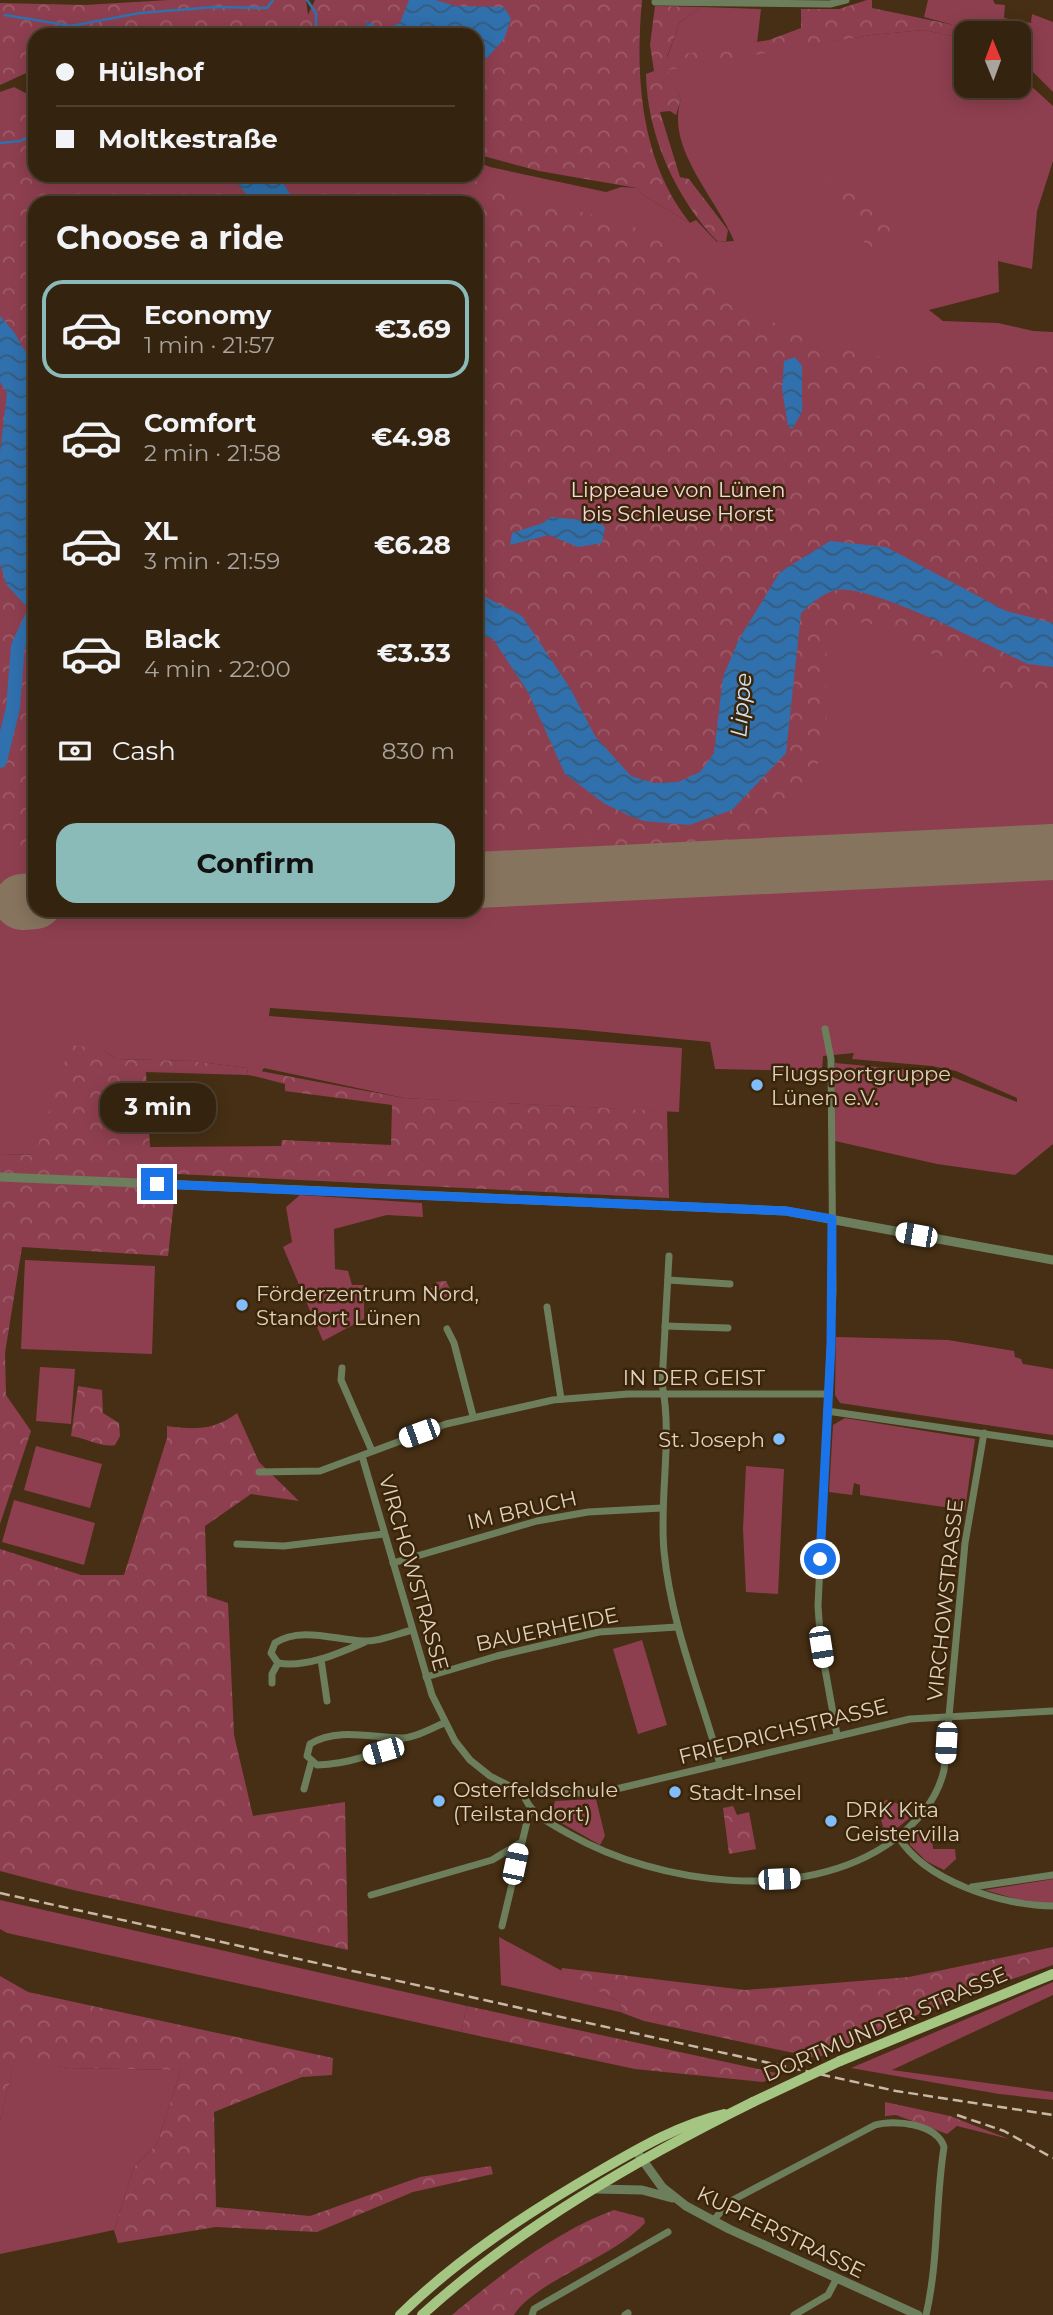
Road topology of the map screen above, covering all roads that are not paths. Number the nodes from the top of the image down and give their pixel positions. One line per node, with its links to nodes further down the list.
1 (846, 0): 2 (street)
2 (655, 2)
3 (825, 1029): 5 (street)
4 (0, 1177): 5 (street)
5 (832, 1219): 7 (street); 15 (street)
6 (669, 1256): 8 (street)
7 (1053, 1260)
8 (668, 1280): 9 (street); 11 (street)
9 (730, 1284)
10 (547, 1307): 17 (street)
11 (665, 1326): 12 (street); 16 (street)
12 (727, 1328)
13 (447, 1329): 19 (street)
14 (342, 1367): 22 (street)
15 (827, 1394): 16 (street, IN DER GEIST); 18 (street)
16 (664, 1395): 17 (street, IN DER GEIST); 25 (street)
17 (561, 1399): 19 (street, IN DER GEIST)
18 (827, 1411): 20 (street); 40 (street)
19 (473, 1416): 22 (street, IN DER GEIST)
20 (984, 1433): 21 (street); 38 (street, VIRCHOWSTRASSE)
21 (1053, 1444)
22 (372, 1451): 23 (street, IN DER GEIST)
23 (362, 1456): 24 (street, IN DER GEIST); 26 (street, VIRCHOWSTRASSE)
24 (259, 1472)
25 (662, 1508): 28 (street, IM BRUCH); 29 (street)
26 (384, 1534): 27 (street); 28 (street, VIRCHOWSTRASSE)
27 (237, 1544)
28 (393, 1563): 30 (street, VIRCHOWSTRASSE)
29 (677, 1627): 34 (street, BAUERHEIDE); 43 (street)
30 (412, 1630): 31 (street); 34 (street, VIRCHOWSTRASSE)
31 (365, 1642): 32 (street); 33 (street)
32 (321, 1659): 33 (street); 36 (street)
33 (278, 1663): 35 (street)
34 (426, 1678): 39 (street, VIRCHOWSTRASSE)
35 (272, 1683)
36 (327, 1701)
37 (1053, 1711): 38 (street, FRIEDRICHSTRASSE)
38 (949, 1716): 40 (street, FRIEDRICHSTRASSE); 47 (street, VIRCHOWSTRASSE)
39 (444, 1723): 41 (street); 45 (street, VIRCHOWSTRASSE)
40 (837, 1735): 43 (street, FRIEDRICHSTRASSE)
41 (404, 1738): 42 (street); 42 (street)
42 (311, 1763): 44 (street)
43 (720, 1764): 45 (street, FRIEDRICHSTRASSE)
44 (304, 1789)
45 (523, 1793): 46 (street)
46 (530, 1809): 47 (street, VIRCHOWSTRASSE); 48 (street)
47 (898, 1836): 50 (street)
48 (520, 1843): 51 (street); 53 (street)
49 (1053, 1875): 50 (street)
50 (968, 1887): 52 (street)
51 (372, 1895)
52 (1053, 1906)
53 (502, 1926)
54 (1053, 1974): 55 (main road, DORTMUNDER STRASSE, bridge)
55 (733, 2112): 56 (main road, DORTMUNDER STRASSE); 57 (main road, DORTMUNDER STRASSE)
56 (636, 2150): 57 (street, KUPFERSTRASSE); 63 (main road, DORTMUNDER STRASSE)
57 (643, 2161): 58 (main road, DORTMUNDER STRASSE); 59 (street, KUPFERSTRASSE)
58 (590, 2190): 59 (street); 64 (main road, DORTMUNDER STRASSE)
59 (674, 2198): 60 (street, KUPFERSTRASSE)
60 (713, 2221): 62 (street, KUPFERSTRASSE); 68 (street)
61 (668, 2232): 65 (street)
62 (836, 2278): 66 (street); 67 (street, KUPFERSTRASSE)
63 (400, 2315)
64 (422, 2315)
65 (532, 2315)
66 (794, 2315)
67 (918, 2315)
68 (926, 2315)

